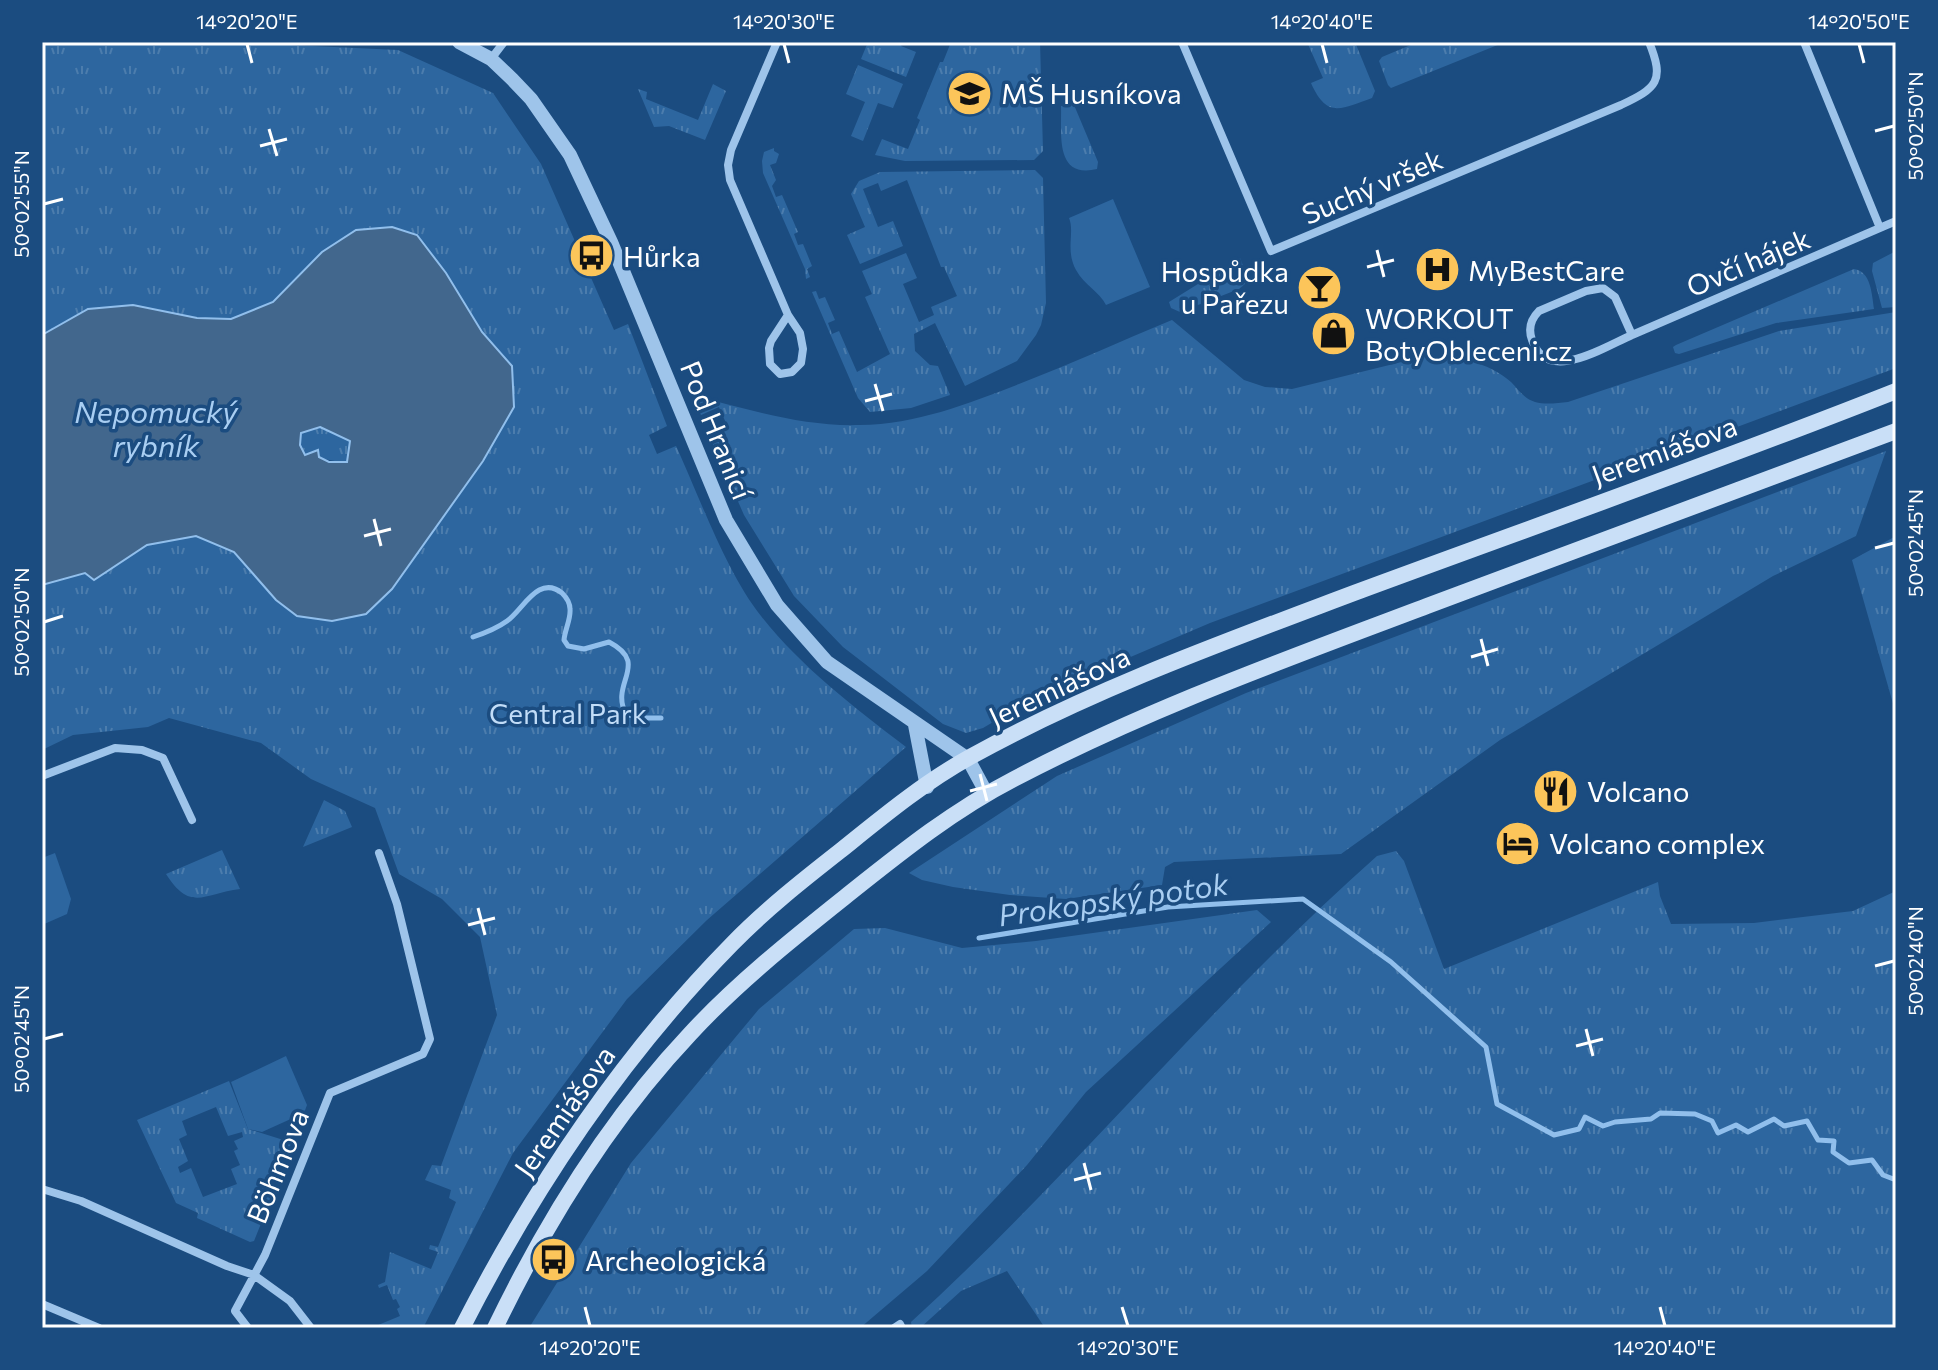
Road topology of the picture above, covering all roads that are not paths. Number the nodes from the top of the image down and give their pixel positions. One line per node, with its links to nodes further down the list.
1 (459, 42): 7 (street, Pod Hranicí)
2 (504, 42): 7 (street)
3 (777, 42): 10 (street)
4 (1182, 42): 5 (street, Suchý vršek)
5 (1649, 42)
6 (1804, 42): 9 (street)
7 (491, 59): 14 (street, Pod Hranicí)
8 (1896, 221): 9 (street, Ovčí hájek)
9 (1880, 228): 11 (street, Ovčí hájek)
10 (788, 315): 10 (street)
11 (1632, 335): 11 (street, Ovčí hájek)
12 (1896, 391): 15 (main road, Jeremiášova)
13 (1896, 431): 18 (main road, Jeremiášova)
14 (915, 725): 15 (street, Pod Hranicí); 17 (street)
15 (968, 759): 17 (main road, Jeremiášova); 18 (street, Pod Hranicí)
16 (42, 776): 19 (street)
17 (927, 787): 27 (main road, Jeremiášova)
18 (987, 794): 28 (main road, Jeremiášova)
19 (192, 820)
20 (379, 853): 22 (street, Böhmova)
21 (42, 1189): 22 (street)
22 (254, 1275): 25 (street, Böhmova); 26 (street)
23 (42, 1304): 24 (street)
24 (99, 1328)
25 (248, 1328)
26 (311, 1328)
27 (462, 1328)
28 (495, 1328)

